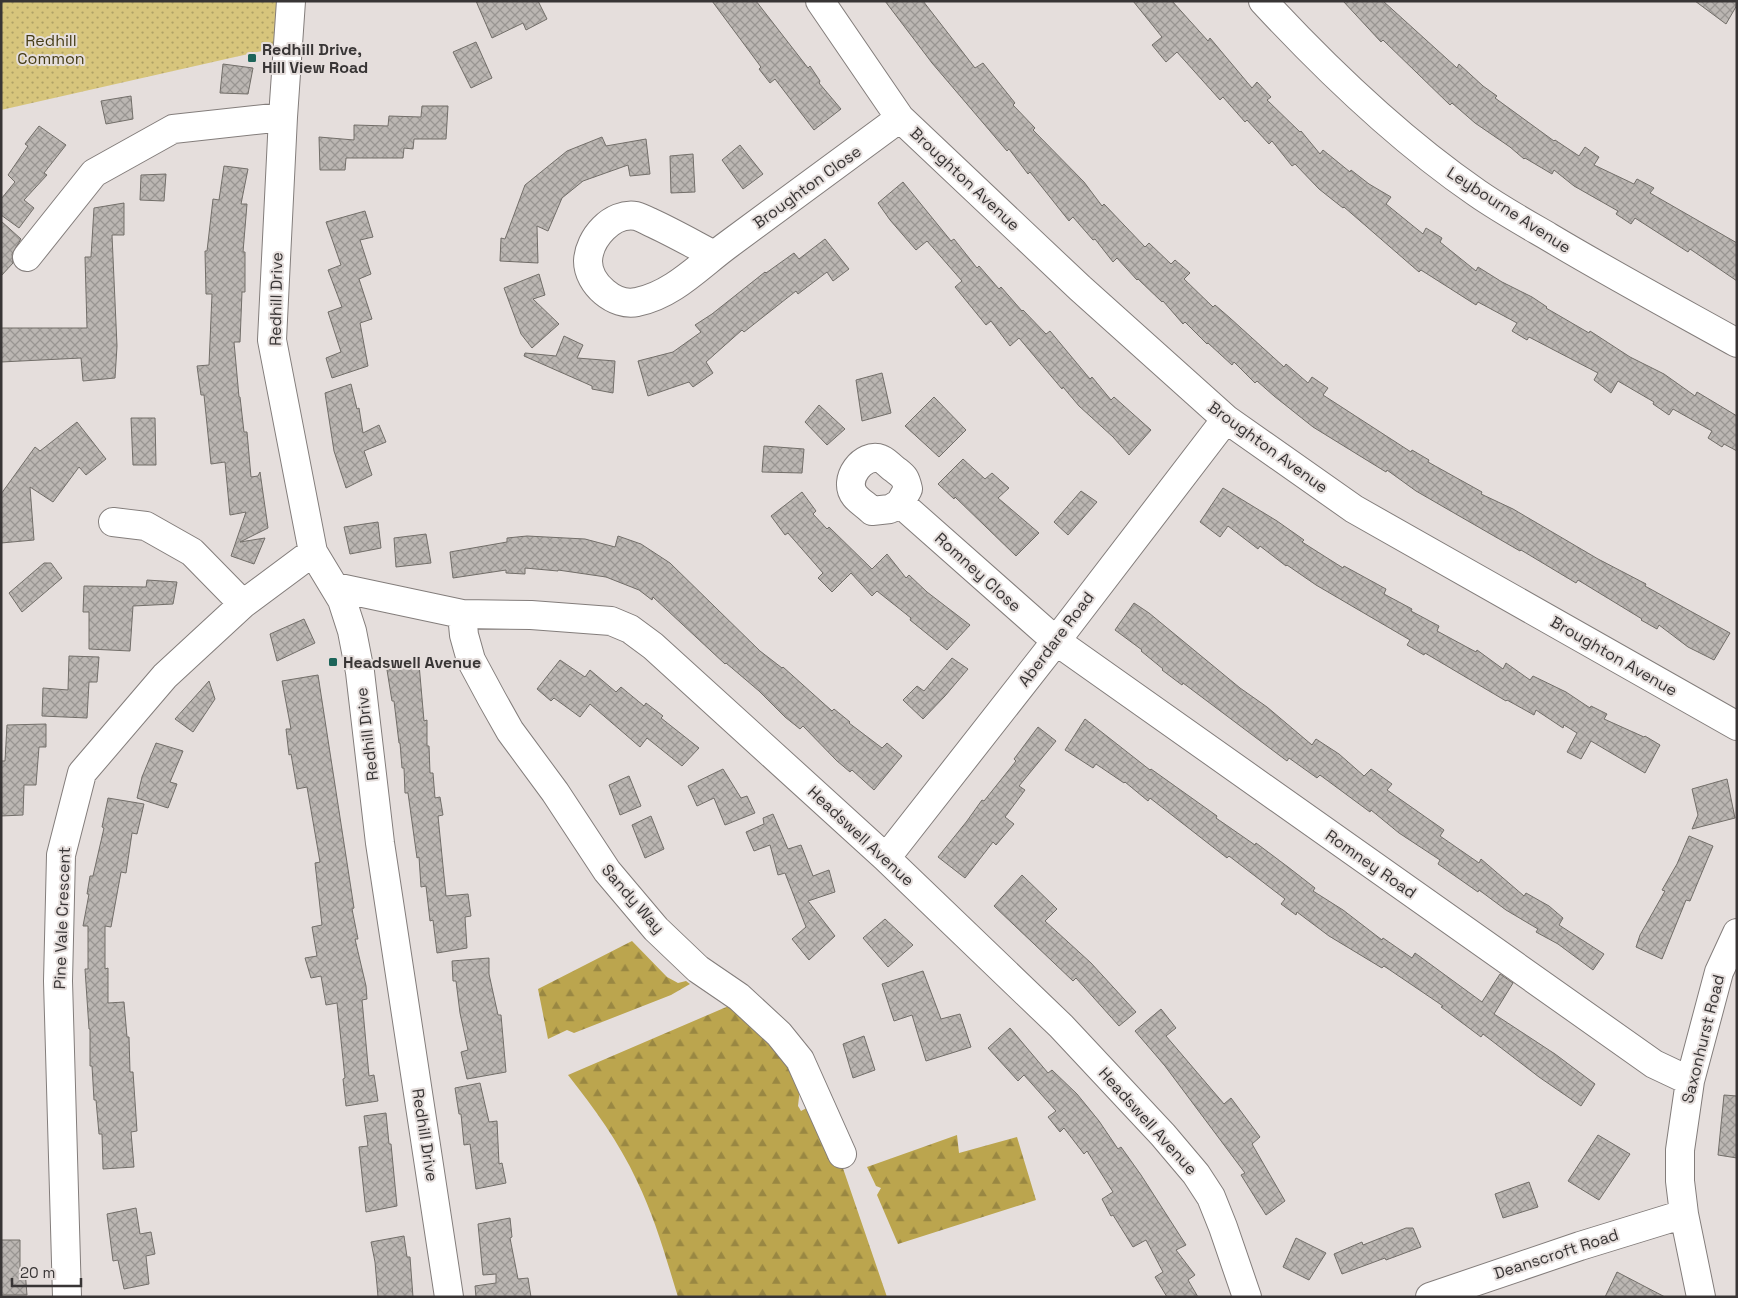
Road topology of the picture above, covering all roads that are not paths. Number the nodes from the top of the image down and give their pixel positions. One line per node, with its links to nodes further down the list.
1 (292, 1): 4 (street, Redhill Drive)
2 (820, 1): 5 (street, Broughton Avenue)
3 (1263, 1): 8 (street, Leybourne Avenue)
4 (283, 117): 7 (street); 12 (street, Redhill Drive)
5 (900, 118): 6 (street, Broughton Close); 9 (street, Broughton Avenue)
6 (714, 255)
7 (27, 257)
8 (1737, 344)
9 (1226, 419): 16 (street, Aberdare Road); 17 (street, Broughton Avenue)
10 (900, 503): 16 (street, Romney Close)
11 (114, 522): 14 (street)
12 (313, 552): 13 (street, Redhill Drive); 14 (street, Pine Vale Crescent)
13 (335, 587): 15 (street, Headswell Avenue); 24 (street, Redhill Drive)
14 (243, 604): 23 (street, Pine Vale Crescent)
15 (462, 614): 18 (street, Headswell Avenue); 21 (street, Sandy Way)
16 (1056, 641): 18 (street, Aberdare Road); 20 (street, Romney Road)
17 (1737, 726)
18 (886, 858): 25 (street, Headswell Avenue)
19 (1737, 933): 20 (street, Saxonhurst Road)
20 (1690, 1081): 22 (street, Saxonhurst Road)
21 (842, 1154)
22 (1684, 1214): 26 (street, Deanscroft Road); 27 (street, Saxonhurst Road)
23 (67, 1297)
24 (449, 1297)
25 (1247, 1297)
26 (1430, 1297)
27 (1701, 1297)

